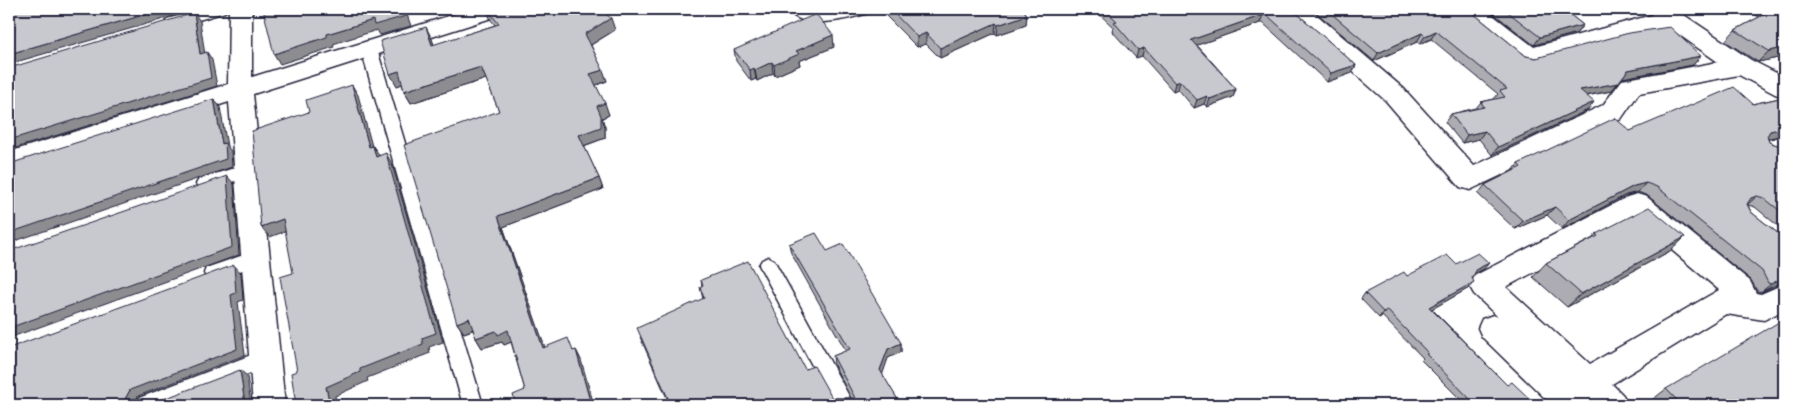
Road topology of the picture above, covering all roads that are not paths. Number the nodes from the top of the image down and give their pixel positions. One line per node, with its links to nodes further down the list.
1 (220, 9): 10 (lane)
2 (240, 9): 14 (street)
3 (496, 9): 9 (street)
4 (796, 9): 5 (lane)
5 (867, 9)
6 (1296, 9): 12 (street)
7 (1470, 9): 8 (street)
8 (1665, 14): 12 (street)
9 (425, 19): 11 (street)
10 (156, 28)
11 (369, 49): 14 (street); 30 (lane)
12 (1742, 66): 13 (street)
13 (1784, 88)
14 (240, 89): 17 (street); 18 (street)
15 (1784, 142): 16 (lane)
16 (1767, 146)
17 (9, 162)
18 (247, 170): 19 (lane); 20 (street)
19 (192, 188)
20 (255, 258): 22 (lane); 26 (street)
21 (768, 265): 31 (lane)
22 (200, 278)
23 (1784, 296): 24 (street)
24 (1744, 304): 27 (street); 27 (street)
25 (1492, 328): 27 (street)
26 (264, 359): 28 (lane); 29 (street)
27 (1581, 394): 32 (street)
28 (146, 405)
29 (269, 405)
30 (473, 405)
31 (844, 405)
32 (1612, 405)

